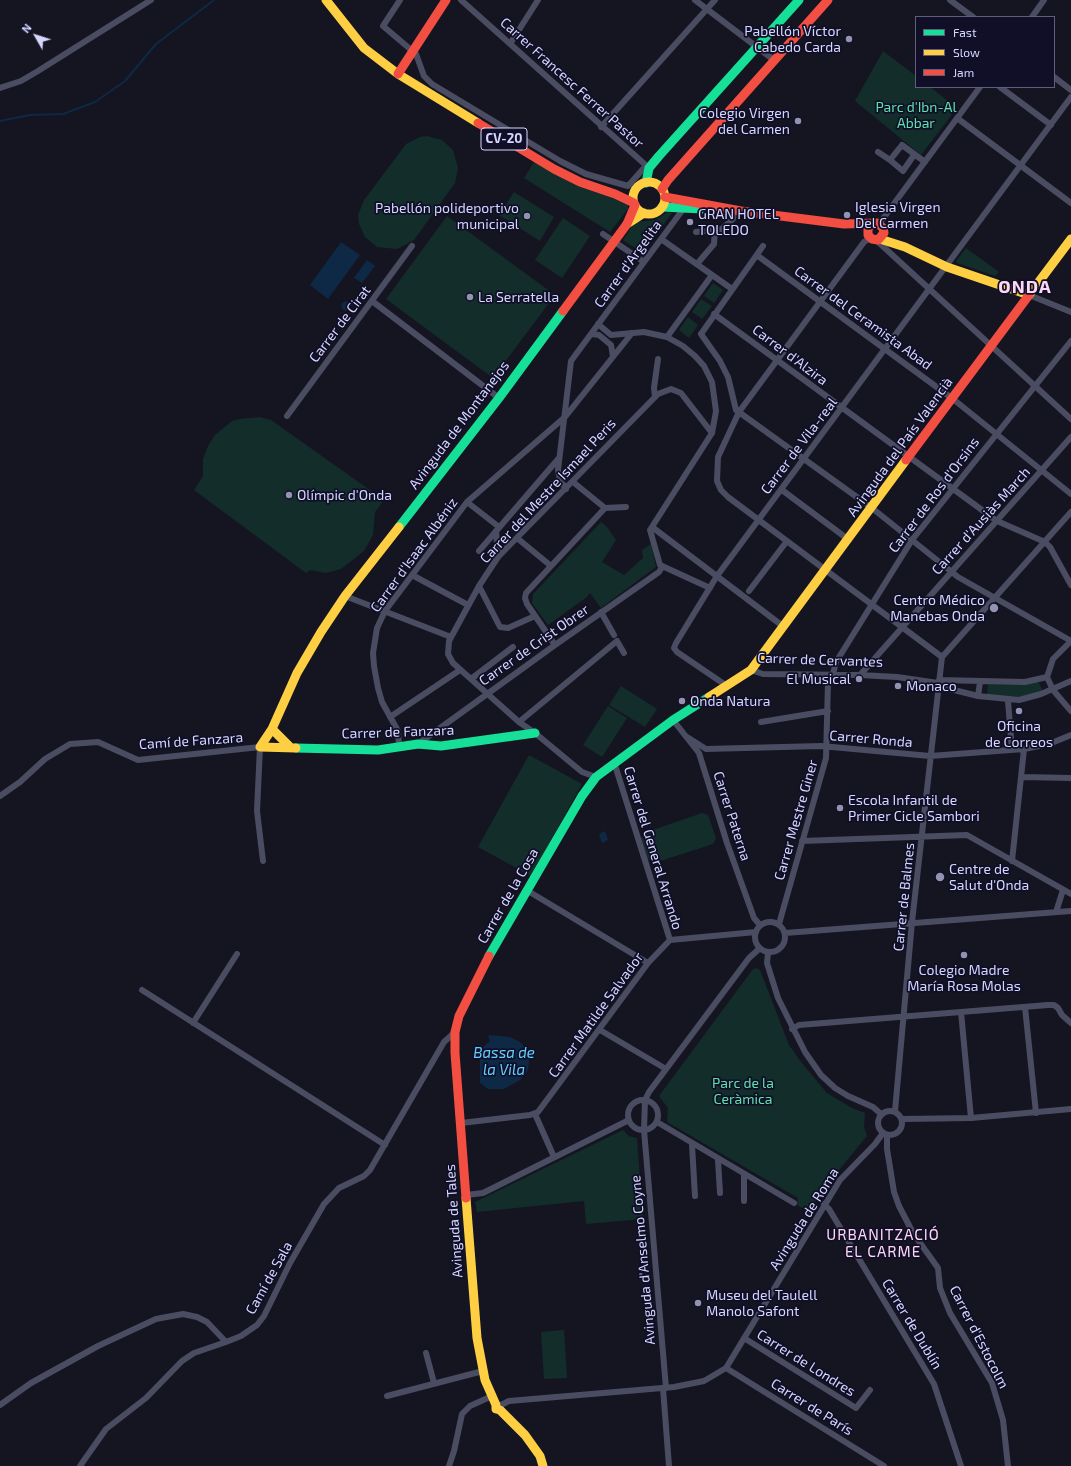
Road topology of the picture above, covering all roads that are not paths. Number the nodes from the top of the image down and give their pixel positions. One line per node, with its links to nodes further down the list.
1 (151, 0): 22 (street)
2 (326, 0): 20 (main road, CV-20)
3 (400, 0): 18 (street)
4 (446, 0): 18 (main road)
5 (461, 0): 16 (street, Carrer Francesc Ferrer Pastor)
6 (538, 0): 16 (street)
7 (695, 0): 13 (street)
8 (715, 0): 13 (street)
9 (799, 0): 17 (main road)
10 (828, 0): 19 (main road)
11 (950, 0): 14 (street)
12 (1044, 0): 15 (street)
13 (707, 9): 17 (street); 29 (street)
14 (972, 16)
15 (1033, 16)
16 (510, 44): 29 (street, Carrer Francesc Ferrer Pastor)
17 (757, 46): 19 (street); 35 (main road)
18 (413, 51): 20 (main road); 35 (street)
19 (774, 60): 40 (main road)
20 (398, 74): 41 (main road, CV-20)
21 (1055, 79): 25 (street)
22 (0, 88)
23 (979, 88): 27 (street)
24 (1001, 88): 28 (street)
25 (1071, 90)
26 (1071, 97): 28 (street, Carrer de Vila-real)
27 (957, 118): 33 (street); 34 (street)
28 (1051, 125): 34 (street, Carrer de Vila-real)
29 (601, 127): 35 (street, Carrer Francesc Ferrer Pastor)
30 (878, 152): 32 (street)
31 (914, 155): 32 (street); 33 (street); 36 (street)
32 (890, 160): 36 (street)
33 (925, 162): 37 (street)
34 (1020, 166): 42 (street); 63 (street, Carrer de Vila-real)
35 (649, 168): 38 (main road)
36 (903, 170): 37 (street)
37 (913, 179): 50 (street)
38 (646, 183): 39 (main road); 40 (main road)
39 (634, 193): 41 (main road, CV-20); 43 (main road)
40 (664, 193): 44 (main road); 46 (main road)
41 (615, 194): 43 (main road, CV-20)
42 (1071, 203)
43 (634, 204): 47 (main road, CV-20); 48 (main road, Avinguda de Montanejos)
44 (662, 207): 45 (main road); 47 (main road)
45 (684, 208): 46 (main road); 55 (street, Carrer d'Argelita)
46 (737, 211): 49 (main road); 51 (street)
47 (644, 213): 48 (main road, Avinguda de Montanejos)
48 (627, 224): 57 (main road, Avinguda de Montanejos)
49 (844, 224): 50 (main road); 54 (main road)
50 (876, 224): 54 (main road); 54 (main road)
51 (715, 230): 52 (street); 62 (street)
52 (696, 232)
53 (603, 234): 57 (street)
54 (876, 237): 63 (main road); 66 (street); 69 (street)
55 (662, 239): 61 (street, Carrer d'Argelita); 62 (street)
56 (1071, 239): 67 (main road, Avinguda del País Valencià)
57 (614, 242): 61 (street); 85 (main road, Avinguda de Montanejos)
58 (412, 246): 68 (street, Carrer de Cirat)
59 (763, 246): 60 (street)
60 (758, 256): 65 (street); 69 (street, Carrer del Ceramista Abad)
61 (644, 262): 72 (street, Carrer d'Argelita)
62 (697, 264): 64 (street)
63 (947, 267): 66 (street, Carrer de Vila-real); 67 (main road)
64 (712, 275): 65 (street); 76 (street)
65 (732, 289): 71 (street)
66 (929, 290): 78 (street); 79 (street, Carrer de Vila-real)
67 (1029, 295): 70 (street); 78 (main road, Avinguda del País Valencià)
68 (372, 301): 85 (street); 89 (street, Carrer de Cirat)
69 (821, 302): 79 (street, Carrer del Ceramista Abad); 82 (street)
70 (1071, 312)
71 (714, 314): 82 (street, Carrer d'Alzira); 88 (street)
72 (598, 324): 74 (street, Carrer d'Argelita); 75 (street)
73 (632, 333): 75 (street); 76 (street); 80 (street, Carrer d'Argelita)
74 (592, 334): 80 (street); 90 (street, Carrer d'Argelita)
75 (611, 335): 80 (street)
76 (667, 337): 92 (street)
77 (1071, 341): 83 (street, Carrer de Ros d'Orsins)
78 (991, 347): 83 (street); 86 (main road, Avinguda del País Valencià)
79 (886, 349): 86 (street, Carrer del Ceramista Abad); 87 (street, Carrer de Vila-real)
80 (615, 354): 90 (street, Carrer d'Argelita)
81 (658, 359): 84 (street)
82 (778, 361): 87 (street, Carrer d'Alzira); 88 (street)
83 (1035, 386): 91 (street); 93 (street, Carrer de Ros d'Orsins)
84 (655, 397): 92 (street, Carrer del Mestre Ismael Peris); 99 (street, Carrer del Mestre Ismael Peris)
85 (499, 398): 130 (main road, Avinguda de Montanejos)
86 (953, 399): 93 (street, Carrer del Ceramista Abad); 96 (main road, Avinguda del País Valencià)
87 (842, 409): 96 (street, Carrer d'Alzira); 97 (street, Carrer de Vila-real)
88 (739, 412): 97 (street); 109 (street)
89 (287, 416)
90 (565, 417): 95 (street, Carrer d'Argelita); 104 (street, Carrer d'Isaac Albéniz)
91 (1071, 419)
92 (712, 432): 111 (street)
93 (996, 434): 98 (street, Carrer del Ceramista Abad); 101 (street, Carrer de Ros d'Orsins)
94 (1071, 437): 98 (street, Carrer d'Ausiàs March)
95 (559, 458): 100 (street, Carrer d'Argelita); 112 (street)
96 (910, 458): 101 (street, Carrer d'Alzira); 107 (main road, Avinguda del País Valencià)
97 (804, 460): 102 (street, Carrer de Vila-real); 107 (street)
98 (1041, 471): 103 (street, Carrer del Ceramista Abad); 110 (street, Carrer d'Ausiàs March)
99 (574, 482): 100 (street, Carrer del Mestre Ismael Peris); 105 (street)
100 (566, 489): 113 (street, Carrer del Mestre Ismael Peris)
101 (952, 489): 110 (street, Carrer d'Alzira); 115 (street, Carrer de Ros d'Orsins)
102 (782, 490): 109 (street, Carrer de Vila-real); 114 (street)
103 (1071, 494)
104 (467, 502): 112 (street); 124 (street, Carrer d'Isaac Albéniz)
105 (603, 506): 106 (street); 120 (street)
106 (626, 507)
107 (872, 508): 114 (main road, Avinguda del País Valencià); 115 (street)
108 (1071, 512): 117 (street)
109 (759, 520): 116 (street); 125 (street, Carrer de Vila-real)
110 (997, 521): 117 (street, Carrer d'Alzira); 123 (street, Carrer d'Ausiàs March)
111 (652, 527): 121 (street); 125 (street)
112 (498, 529): 118 (street); 119 (street)
113 (517, 538): 119 (street, Carrer del Mestre Ismael Peris); 120 (street)
114 (849, 540): 122 (main road, Avinguda del País Valencià)
115 (912, 540): 123 (street); 132 (street, Carrer de Ros d'Orsins)
116 (787, 541): 122 (street); 129 (street)
117 (1045, 542): 126 (street); 131 (street)
118 (478, 551)
119 (498, 557): 127 (street, Carrer del Mestre Ismael Peris)
120 (551, 566): 136 (street)
121 (662, 567): 128 (street); 135 (street, Carrer de Crist Obrer)
122 (826, 570): 132 (street); 137 (main road, Avinguda del País Valencià)
123 (952, 572): 131 (street); 138 (street, Carrer d'Ausiàs March)
124 (412, 575): 133 (street); 134 (street, Carrer d'Isaac Albéniz)
125 (717, 576): 128 (street, Carrer de Vila-real); 137 (street)
126 (1071, 585)
127 (479, 586): 133 (street, Carrer del Mestre Ismael Peris); 136 (street)
128 (710, 588): 155 (street, Carrer de Vila-real)
129 (749, 591)
130 (345, 596): 134 (street); 166 (main road, Avinguda de Montanejos)
131 (995, 598): 141 (street); 145 (street)
132 (872, 604): 138 (street); 148 (street, Carrer de Ros d'Orsins)
133 (468, 605): 140 (street, Carrer del Mestre Ismael Peris)
134 (385, 611): 140 (street); 162 (street, Carrer d'Isaac Albéniz)
135 (601, 612): 139 (street); 142 (street, Carrer de Crist Obrer)
136 (535, 616): 142 (street)
137 (784, 627): 147 (main road, Avinguda del País Valencià)
138 (903, 627): 145 (street); 149 (street, Carrer d'Ausiàs March)
139 (614, 635)
140 (451, 637): 146 (street, Carrer del Mestre Ismael Peris)
141 (1071, 641): 150 (street)
142 (555, 645): 157 (street, Carrer de Crist Obrer)
143 (513, 647): 151 (street)
144 (624, 653): 164 (street)
145 (942, 657): 154 (street, Carrer de Balmes)
146 (460, 670): 151 (street, Carrer del Mestre Ismael Peris); 162 (street)
147 (751, 670): 148 (street, Carrer de Cervantes); 155 (main road, Carrer de Cervantes)
148 (833, 674): 149 (street, Carrer de Cervantes); 160 (street, Carrer Mestre Giner)
149 (860, 675): 154 (street, Carrer de Cervantes)
150 (1046, 677): 153 (street, Carrer de Cervantes); 156 (street)
151 (471, 680): 157 (street, Carrer del Mestre Ismael Peris)
152 (1071, 681): 156 (street, Carrer de Cervantes)
153 (980, 682): 154 (street, Carrer de Cervantes); 158 (street)
154 (938, 683): 158 (street, Carrer de Cervantes); 179 (street, Carrer de Balmes)
155 (727, 686): 163 (main road, Carrer de la Cosa)
156 (1052, 690): 159 (street, Carrer de Cervantes); 161 (street)
157 (487, 694): 164 (street, Carrer del Mestre Ismael Peris); 170 (street, Carrer de Crist Obrer)
158 (978, 696): 159 (street, Carrer de Cervantes)
159 (1008, 701): 178 (street)
160 (828, 711): 165 (street); 173 (street, Carrer Mestre Giner)
161 (1071, 711)
162 (390, 717): 171 (street, Carrer d'Isaac Albéniz)
163 (672, 720): 169 (street, Carrer Paterna); 181 (main road, Carrer de la Cosa)
164 (519, 722): 167 (street, Carrer del Mestre Ismael Peris)
165 (761, 722)
166 (272, 729): 172 (main road, Avinguda de Montanejos); 174 (main road); 175 (main road)
167 (536, 733): 170 (main road, Carrer de Fanzara); 182 (street, Carrer del Mestre Ismael Peris)
168 (1071, 735): 177 (street, Carrer Ronda)
169 (687, 737): 176 (street, Carrer Ronda); 180 (street, Carrer Paterna)
170 (418, 744): 171 (main road, Carrer de Fanzara)
171 (399, 746): 175 (main road, Carrer de Fanzara)
172 (260, 747): 174 (main road, Carrer de Fanzara); 185 (street, Camí de Fanzara); 188 (street)
173 (827, 747): 176 (street, Carrer Ronda); 179 (street, Carrer Ronda); 187 (street, Carrer Mestre Giner)
174 (277, 748): 175 (main road, Carrer de Fanzara)
175 (291, 748)
176 (715, 749): 180 (street)
177 (1024, 749): 178 (street, Carrer Ronda); 183 (street)
178 (1012, 750): 179 (street, Carrer Ronda)
179 (930, 756): 186 (street, Carrer de Balmes)
180 (701, 758): 197 (street, Carrer Paterna)
181 (614, 762): 182 (main road, Carrer de la Cosa); 200 (street, Carrer del General Arrando)
182 (596, 777): 191 (main road, Carrer de la Cosa)
183 (1022, 777): 184 (street); 189 (street)
184 (1071, 778)
185 (0, 796)
186 (922, 836): 187 (street); 189 (street); 195 (street, Carrer de Balmes)
187 (802, 841): 196 (street, Carrer Mestre Giner)
188 (263, 861)
189 (1012, 861): 190 (street)
190 (1063, 890): 192 (street); 194 (street)
191 (528, 891): 204 (street); 213 (main road, Carrer de la Cosa)
192 (1071, 894)
193 (1071, 911): 194 (street)
194 (1056, 912): 195 (street)
195 (912, 922): 199 (street); 208 (street, Carrer de Balmes)
196 (779, 924): 197 (street); 199 (street)
197 (760, 925): 198 (street)
198 (756, 932): 200 (street); 201 (street)
199 (785, 933): 202 (street)
200 (670, 940): 204 (street, Carrer Matilde Salvador)
201 (759, 949): 202 (street); 214 (street)
202 (768, 953): 211 (street)
203 (237, 954): 209 (street)
204 (648, 963): 212 (street, Carrer Matilde Salvador)
205 (142, 990): 209 (street)
206 (1025, 1007): 207 (street); 210 (street); 218 (street)
207 (961, 1012): 208 (street); 221 (street)
208 (904, 1016): 211 (street); 217 (street, Carrer de Balmes)
209 (193, 1023): 228 (street)
210 (1071, 1023)
211 (792, 1028): 220 (street)
212 (600, 1030): 214 (street); 219 (street, Carrer Matilde Salvador)
213 (455, 1032): 225 (main road, Avinguda de Tales); 228 (street, Carrer de la Cosa)
214 (666, 1069): 215 (street)
215 (645, 1100): 223 (street); 224 (street); 226 (street, Avinguda d'Anselmo Coyne)
216 (1071, 1110): 218 (street)
217 (895, 1111): 220 (street); 222 (street)
218 (1036, 1112): 221 (street)
219 (535, 1114): 225 (street); 230 (street)
220 (881, 1114): 227 (street)
221 (972, 1118): 222 (street)
222 (903, 1119): 227 (street)
223 (629, 1120): 226 (street); 230 (street)
224 (657, 1122): 226 (street); 229 (street)
225 (461, 1123): 235 (main road, Avinguda de Tales)
226 (644, 1130): 246 (street, Avinguda d'Anselmo Coyne)
227 (885, 1134): 239 (street, Avinguda de Roma); 258 (street, Carrer d'Estocolm)
228 (384, 1145): 232 (street, Carrer de la Cosa)
229 (692, 1145): 231 (street); 236 (street)
230 (554, 1157): 235 (street)
231 (718, 1160): 233 (street); 234 (street)
232 (370, 1170): 241 (street, Camí de Sala)
233 (744, 1174): 237 (street); 238 (street)
234 (720, 1193)
235 (466, 1195): 244 (main road, Avinguda de Tales)
236 (695, 1196)
237 (744, 1201)
238 (794, 1203)
239 (824, 1204): 240 (street, Avinguda de Roma); 257 (street, Carrer de Dublín)
240 (744, 1338): 243 (street, Avinguda de Roma); 247 (street, Carrer de Londres)
241 (226, 1342): 250 (street); 252 (street, Camí de Sala)
242 (426, 1353): 245 (street)
243 (726, 1368): 246 (street); 256 (street, Carrer de París)
244 (482, 1371): 245 (street); 249 (main road, Avinguda de Tales)
245 (434, 1384): 248 (street)
246 (664, 1388): 251 (street); 255 (street, Avinguda d'Anselmo Coyne)
247 (870, 1390)
248 (387, 1396)
249 (492, 1396): 251 (main road, Avinguda de Tales); 253 (street)
250 (0, 1405)
251 (499, 1406): 254 (main road, Avinguda de Tales)
252 (80, 1466)
253 (449, 1466)
254 (543, 1466)
255 (669, 1466)
256 (884, 1466)
257 (961, 1466)
258 (1008, 1466)

